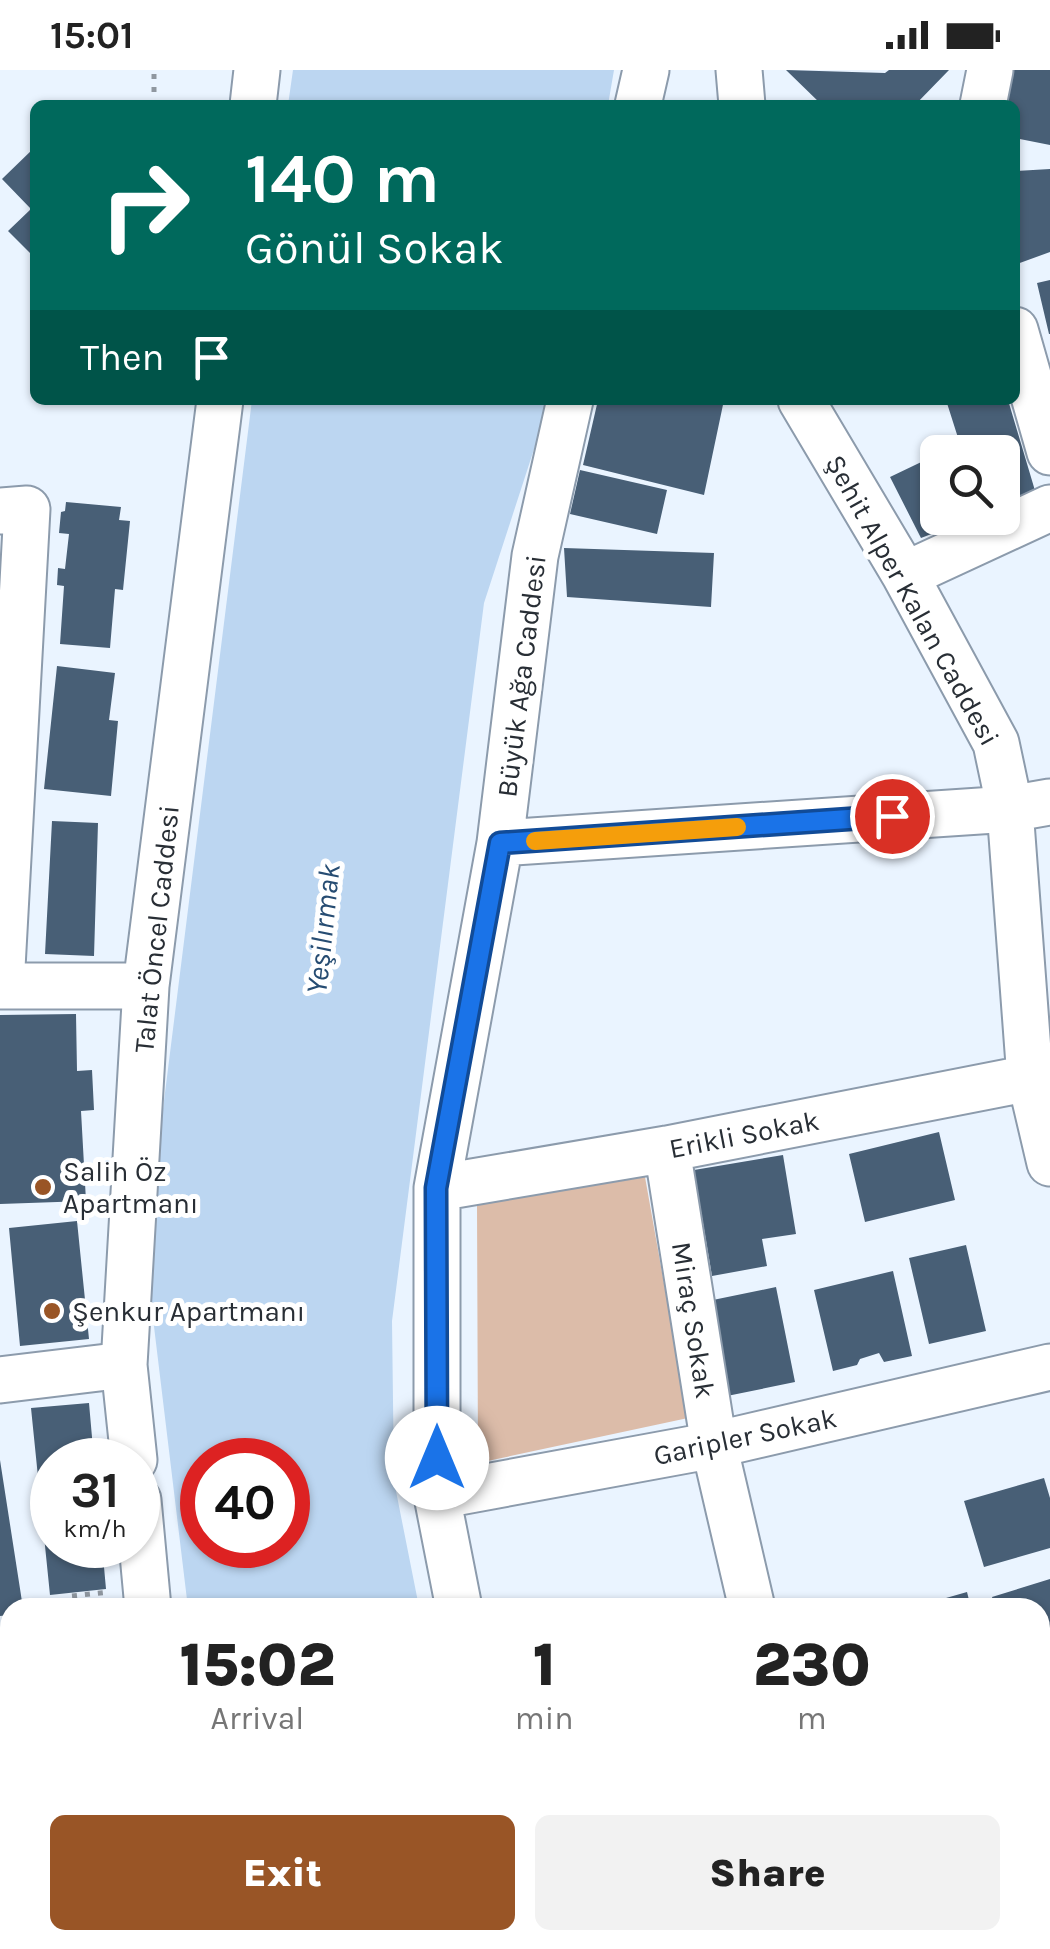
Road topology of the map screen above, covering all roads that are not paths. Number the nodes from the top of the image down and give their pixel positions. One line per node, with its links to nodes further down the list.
1 (646, 70): 4 (street)
2 (739, 70): 5 (street)
3 (990, 70): 6 (street)
4 (639, 100)
5 (742, 100)
6 (984, 100)
7 (1020, 347): 11 (street)
8 (219, 405): 18 (street, Talat Öncel Caddesi)
9 (569, 405): 16 (street, Büyük Ağa Caddesi)
10 (804, 405): 14 (street, Şehit Alper Kalan Caddesi)
11 (1050, 452)
12 (1050, 508): 14 (street)
13 (0, 510): 17 (street)
14 (905, 575): 15 (street, Şehit Alper Kalan Caddesi)
15 (1030, 806): 16 (street); 19 (street, Şehit Alper Kalan Caddesi)
16 (500, 843): 22 (street, Büyük Ağa Caddesi)
17 (0, 986): 18 (street)
18 (146, 986): 23 (street, Talat Öncel Caddesi)
19 (1040, 1076): 20 (street, Erikli Sokak); 21 (street, Şehit Alper Kalan Caddesi)
20 (666, 1149): 22 (street, Erikli Sokak); 27 (street, Miraç Sokak)
21 (1050, 1163)
22 (436, 1188): 28 (street, Büyük Ağa Caddesi)
23 (124, 1365): 25 (street); 26 (street, Talat Öncel Caddesi)
24 (1050, 1367): 27 (street, Garipler Sokak)
25 (0, 1380)
26 (132, 1438)
27 (714, 1446): 28 (street, Garipler Sokak); 32 (street, Miraç Sokak)
28 (437, 1496): 31 (street, Büyük Ağa Caddesi)
29 (144, 1568): 30 (street)
30 (147, 1598)
31 (457, 1598)
32 (750, 1598)

